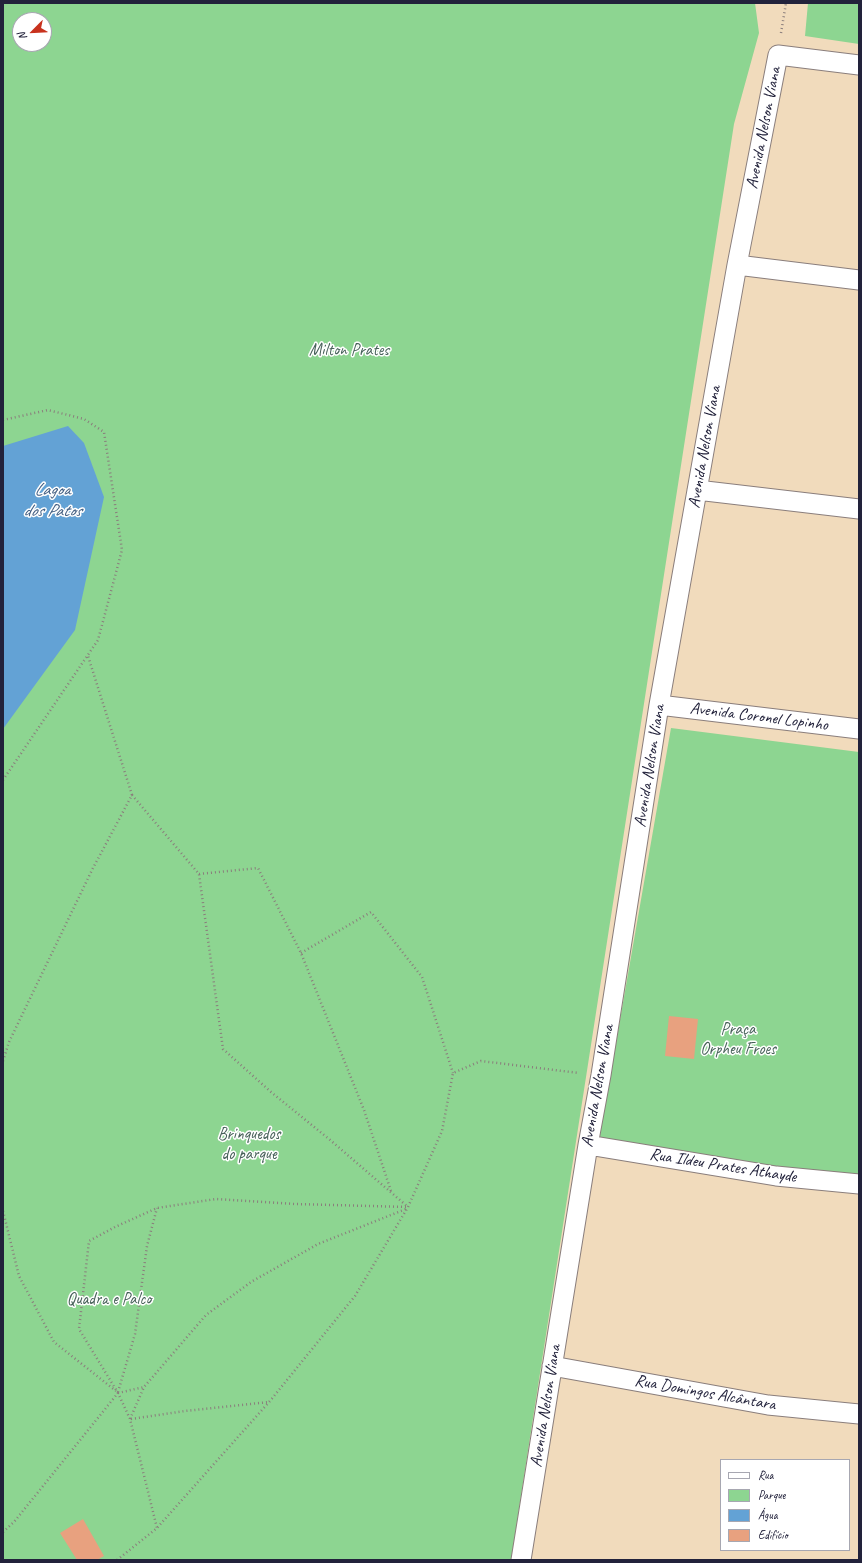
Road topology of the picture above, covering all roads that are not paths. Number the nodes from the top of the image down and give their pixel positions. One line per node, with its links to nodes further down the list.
1 (859, 65): 2 (street, Avenida Nelson Viana)
2 (737, 265): 3 (street); 4 (street, Avenida Nelson Viana)
3 (859, 280)
4 (697, 490): 5 (street); 6 (street, Avenida Nelson Viana)
5 (859, 508)
6 (659, 705): 7 (street, Avenida Coronel Lopinho); 8 (street, Avenida Nelson Viana)
7 (859, 729)
8 (588, 1145): 9 (street, Rua Ildeu Prates Athayde); 10 (street, Avenida Nelson Viana)
9 (859, 1184)
10 (552, 1366): 11 (street, Rua Domingos Alcântara); 12 (street, Avenida Nelson Viana)
11 (859, 1414)
12 (521, 1560)

